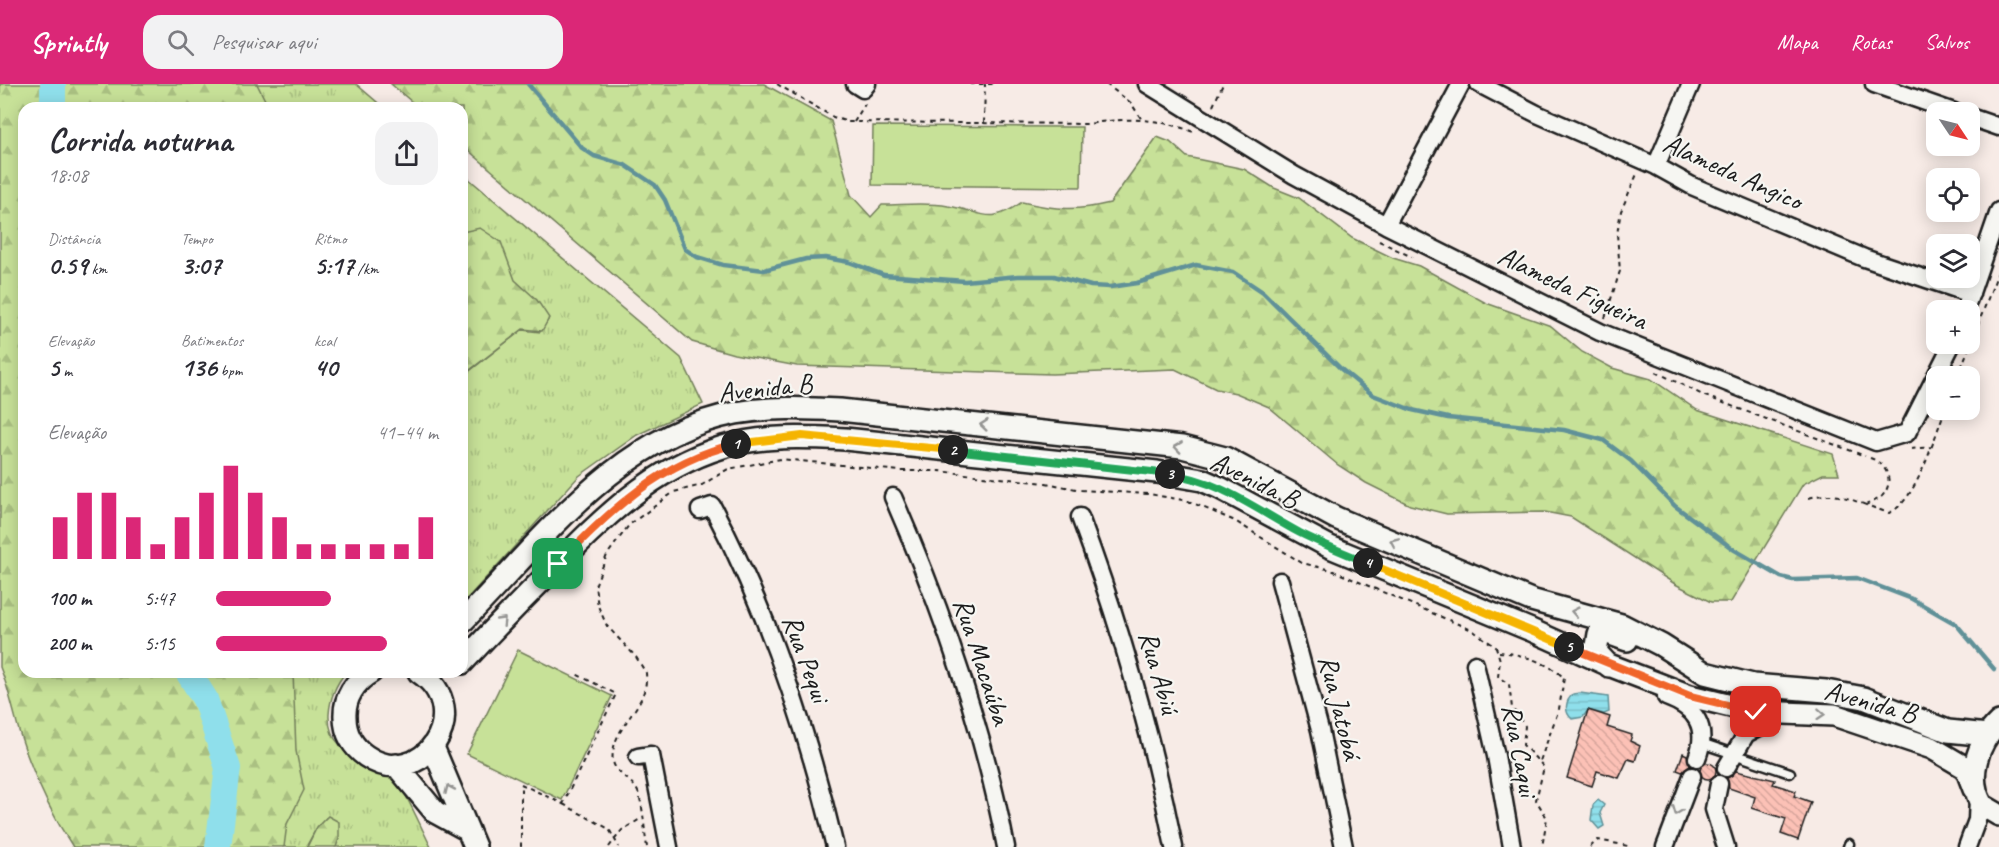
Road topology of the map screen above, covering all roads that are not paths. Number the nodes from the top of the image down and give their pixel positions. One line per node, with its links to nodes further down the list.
1 (855, 84): 2 (street)
2 (867, 84)
3 (1147, 84): 13 (street, Alameda Figueira)
4 (1461, 84): 13 (street)
5 (1479, 84): 11 (street, Alameda Angico)
6 (1691, 84): 11 (street)
7 (1875, 84): 8 (street)
8 (1926, 102)
9 (1980, 120): 10 (street)
10 (1999, 127)
11 (1650, 163): 14 (street, Alameda Angico)
12 (1999, 211): 14 (street)
13 (1386, 225): 16 (street, Alameda Figueira)
14 (1971, 294): 15 (street)
15 (1969, 300)
16 (1947, 354)
17 (893, 497): 47 (street, Rua Macaúba)
18 (700, 510): 46 (street, Rua Pequi)
19 (1080, 517): 48 (street, Rua Abiú)
20 (1280, 581): 49 (street, Rua Jatobá)
21 (468, 616): 26 (street, Avenida B, one-way to 21)
22 (1531, 630): 23 (street, Avenida B, one-way to 22); 25 (street, Avenida B); 30 (street)
23 (468, 657)
24 (1475, 664): 50 (street, Rua Caqui)
25 (1609, 665): 26 (street); 30 (street); 32 (street, Avenida B)
26 (1705, 673): 33 (street, Avenida B)
27 (363, 678): 38 (street)
28 (426, 678): 31 (street)
29 (451, 678): 31 (street)
30 (1632, 683): 35 (street)
31 (441, 698): 34 (street)
32 (1786, 713): 37 (street); 42 (street, Avenida B, one-way to 42)
33 (1993, 729): 42 (street)
34 (433, 747): 38 (street); 44 (street, one-way to 34)
35 (1699, 750): 37 (lane)
36 (638, 757): 45 (street)
37 (1730, 761): 39 (lane)
38 (396, 765): 44 (street)
39 (1790, 772)
40 (1692, 776): 51 (street, one-way to 51)
41 (1719, 784): 52 (street)
42 (1976, 794): 43 (street); 53 (street)
43 (1999, 815)
44 (472, 838)
45 (669, 847)
46 (835, 847)
47 (1006, 847)
48 (1174, 847)
49 (1344, 847)
50 (1512, 847)
51 (1665, 847)
52 (1726, 847)
53 (1967, 847)

